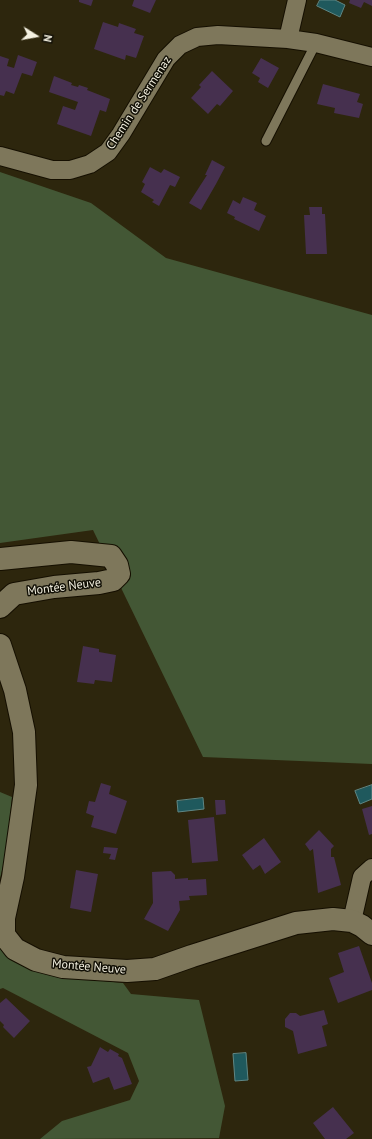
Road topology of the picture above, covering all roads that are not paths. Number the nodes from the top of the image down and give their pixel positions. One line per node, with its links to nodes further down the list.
1 (297, 0): 2 (street)
2 (288, 39): 3 (street, Chemin de Sermenaz); 6 (street, Chemin de Sermenaz)
3 (316, 43): 4 (street, Chemin de Sermenaz); 5 (lane)
4 (372, 57)
5 (266, 140)
6 (0, 156)
7 (0, 559): 8 (street, Montée Neuve)
8 (0, 607)
9 (0, 645): 11 (street, Montée Neuve)
10 (372, 868): 11 (street)
11 (352, 921): 12 (street, Montée Neuve)
12 (372, 934)

